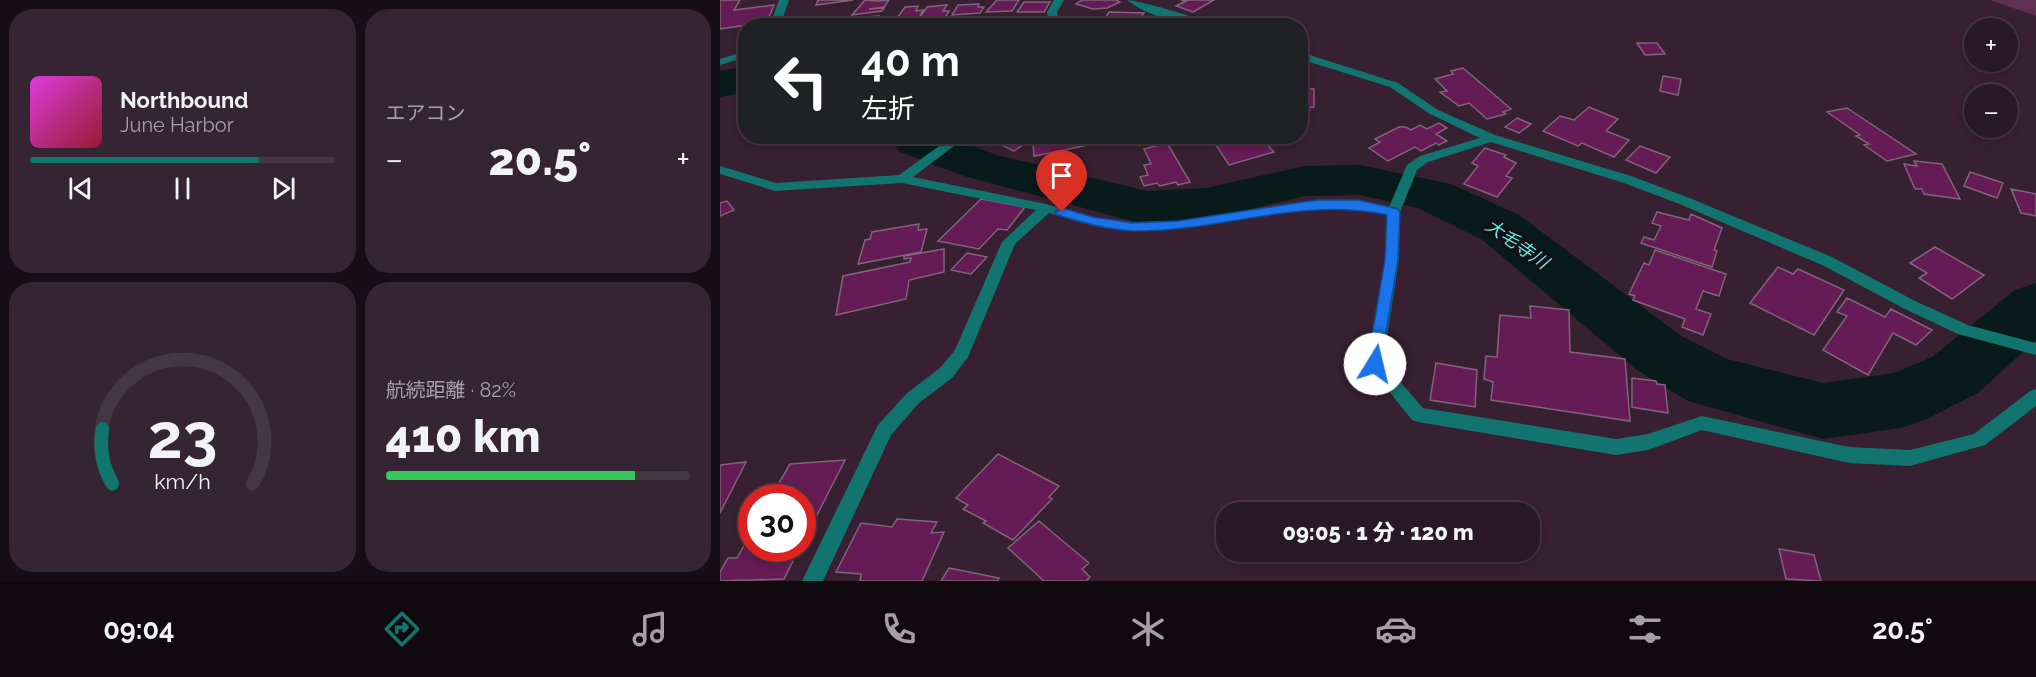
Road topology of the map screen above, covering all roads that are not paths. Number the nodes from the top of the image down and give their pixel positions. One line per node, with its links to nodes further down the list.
1 (784, 0): 4 (street)
2 (1059, 0): 5 (street)
3 (1132, 0): 6 (street)
4 (778, 18)
5 (1053, 18)
6 (1182, 18)
7 (738, 56): 9 (street)
8 (1308, 58): 10 (street)
9 (720, 62)
10 (1491, 138): 15 (street); 16 (street)
11 (950, 144): 13 (street)
12 (720, 170): 13 (street)
13 (902, 179): 14 (street)
14 (1046, 208): 15 (street); 18 (street)
15 (1395, 209): 17 (street)
16 (2036, 349)
17 (2036, 396)
18 (812, 581)

